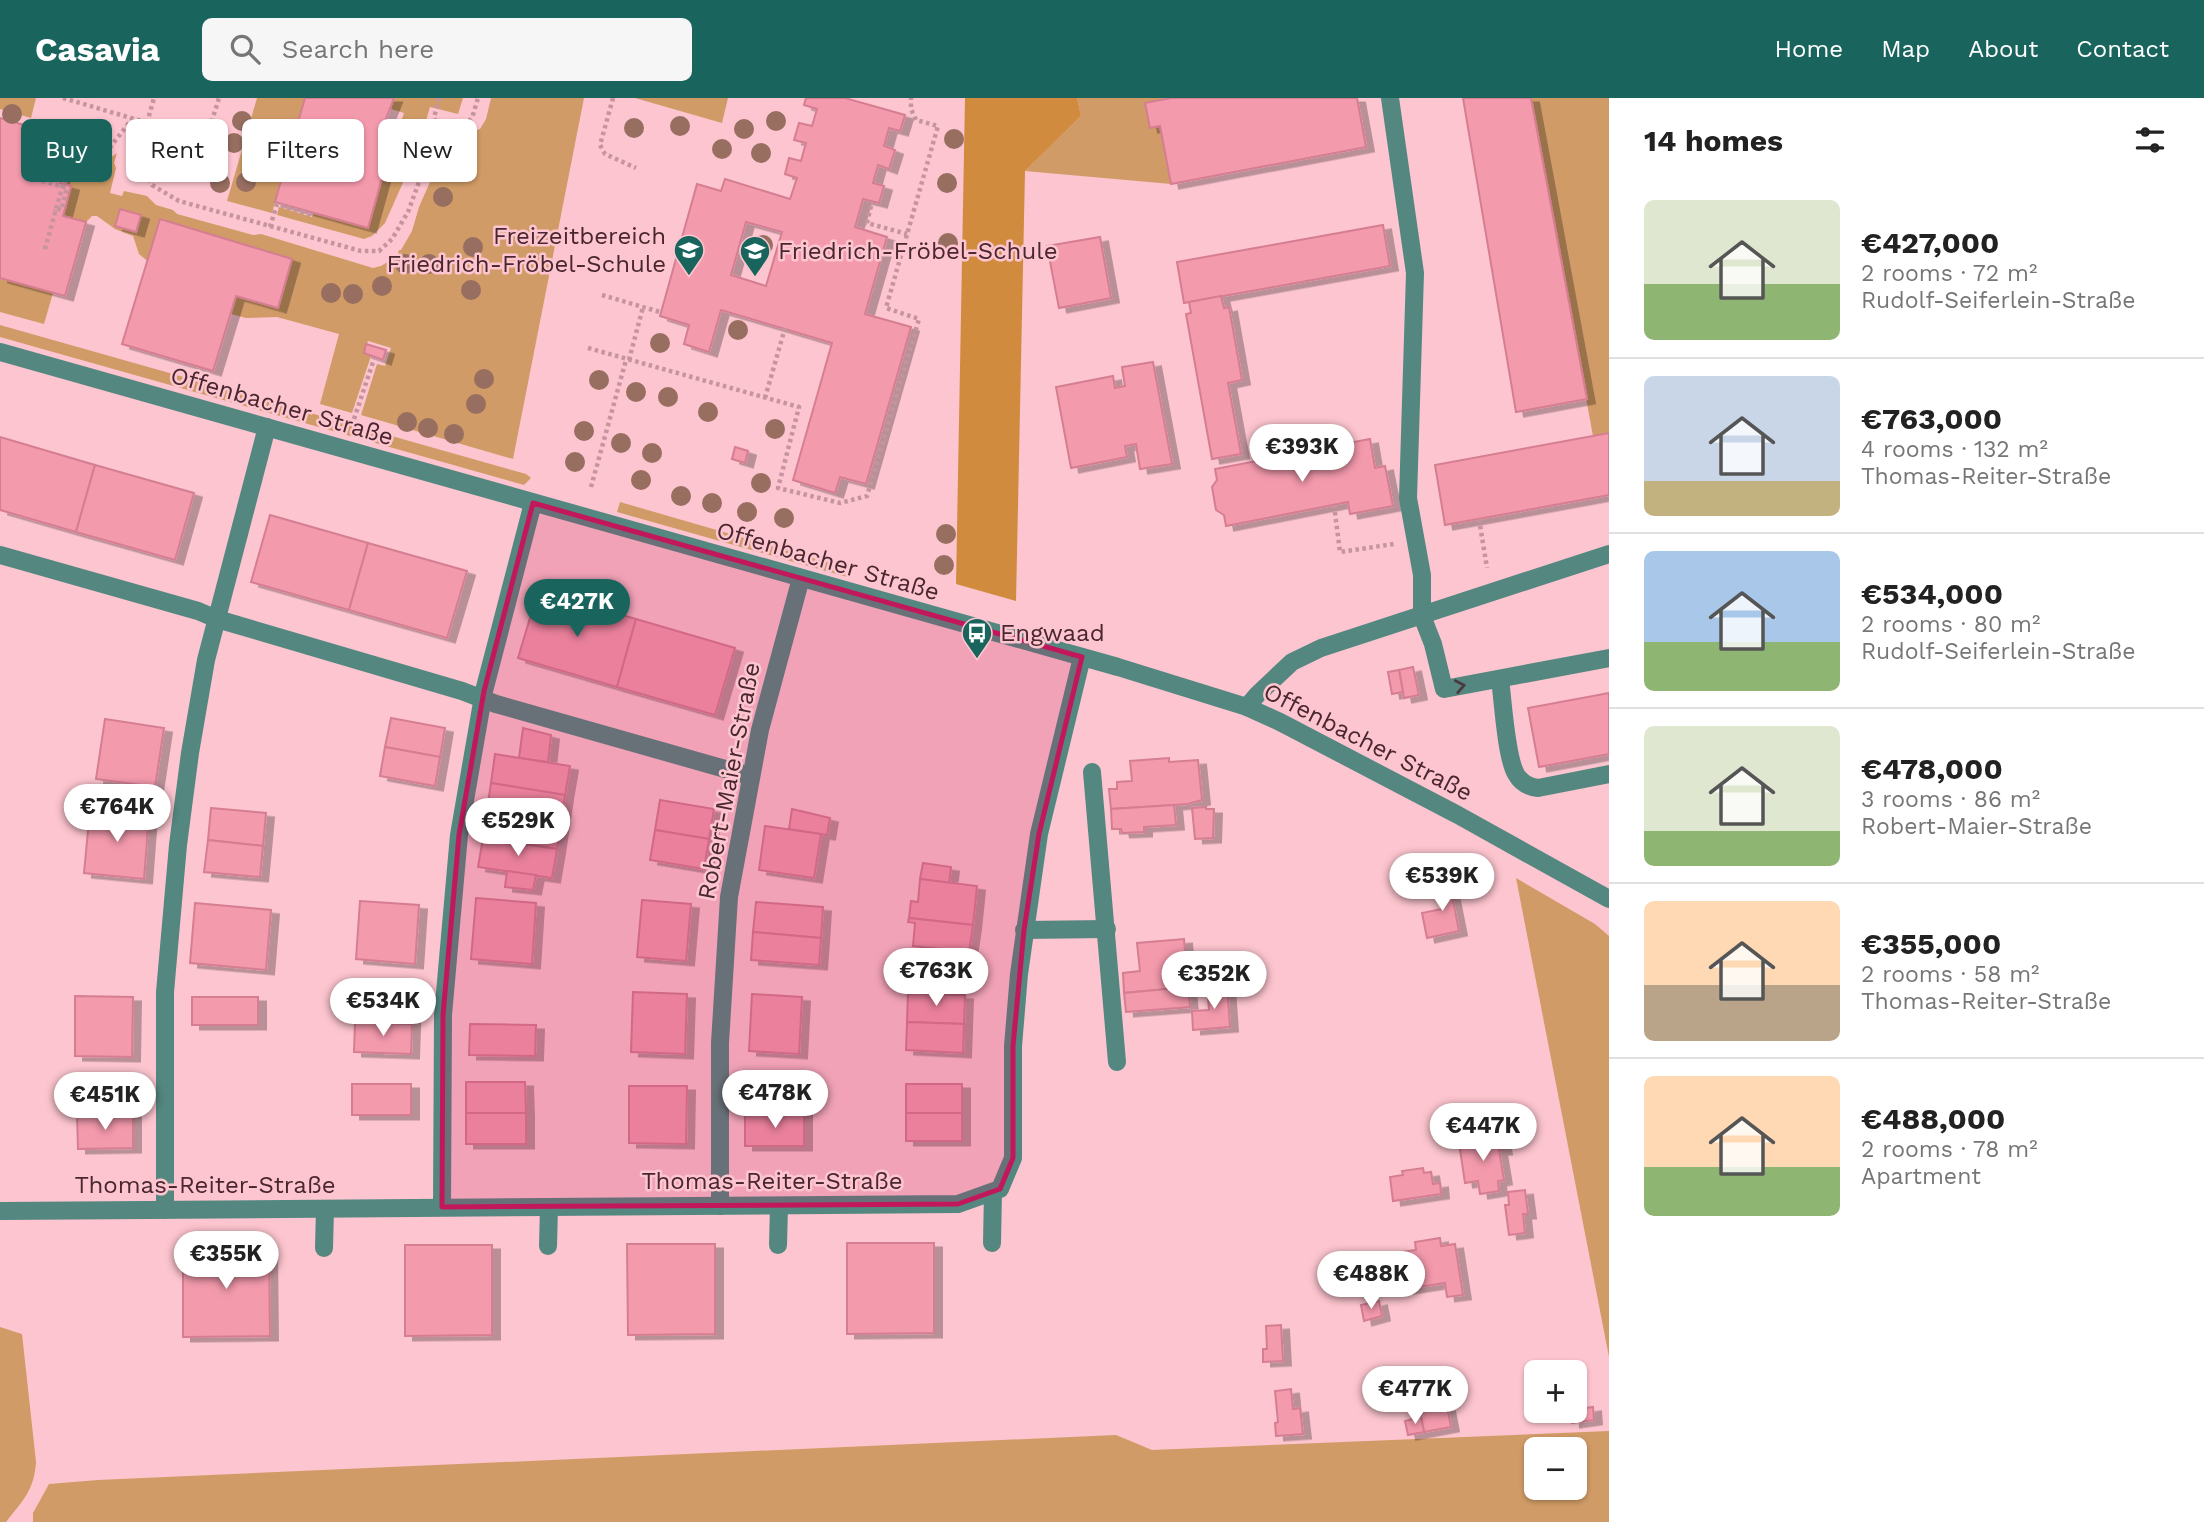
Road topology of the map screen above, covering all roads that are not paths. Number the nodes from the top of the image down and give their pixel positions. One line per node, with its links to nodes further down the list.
1 (1390, 98): 8 (street)
2 (0, 352): 3 (street, Offenbacher Straße)
3 (267, 427): 4 (street, Offenbacher Straße); 9 (street)
4 (533, 503): 7 (street, Offenbacher Straße); 13 (street)
5 (1609, 554): 8 (street)
6 (0, 555): 9 (street)
7 (801, 578): 10 (street, Offenbacher Straße); 17 (street, Robert-Maier-Straße)
8 (1422, 616): 12 (street, one-way to 12); 14 (street)
9 (217, 619): 13 (street); 28 (street)
10 (1082, 657): 14 (street, Offenbacher Straße); 20 (street)
11 (1609, 658): 12 (street)
12 (1500, 679): 16 (street)
13 (482, 699): 17 (street); 26 (street)
14 (1247, 707): 18 (street, Offenbacher Straße)
15 (1091, 772): 19 (street)
16 (1609, 774)
17 (750, 776): 23 (street, Robert-Maier-Straße)
18 (1609, 899)
19 (1107, 929): 20 (street); 21 (street)
20 (1024, 930): 22 (street)
21 (1117, 1062)
22 (993, 1192): 24 (street, Thomas-Reiter-Straße); 30 (street)
23 (720, 1206): 24 (street, Thomas-Reiter-Straße); 25 (street, Thomas-Reiter-Straße)
24 (779, 1206): 31 (street)
25 (549, 1207): 26 (street, Thomas-Reiter-Straße); 32 (street)
26 (442, 1208): 27 (street, Thomas-Reiter-Straße)
27 (325, 1209): 28 (street, Thomas-Reiter-Straße); 33 (street)
28 (165, 1210): 29 (street, Thomas-Reiter-Straße)
29 (0, 1211)
30 (992, 1243)
31 (778, 1245)
32 (548, 1246)
33 (324, 1248)

